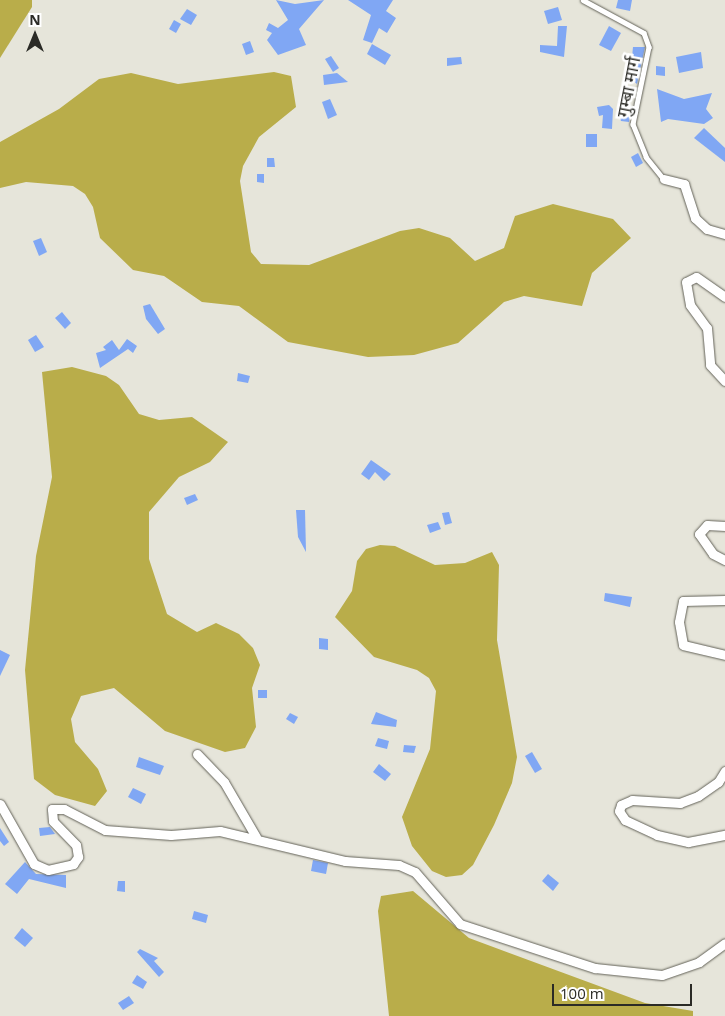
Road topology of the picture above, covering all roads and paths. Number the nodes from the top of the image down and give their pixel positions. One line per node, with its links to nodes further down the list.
1 (583, 0): 2 (lane, गुम्बा मार्ग)
2 (664, 179): 3 (street)
3 (725, 234)
4 (725, 297): 5 (street)
5 (725, 381)
6 (725, 526): 7 (street)
7 (725, 560)
8 (725, 600): 9 (street)
9 (725, 655)
10 (197, 754): 14 (street)
11 (725, 771): 13 (street)
12 (0, 804): 14 (street)
13 (725, 835)
14 (256, 837): 15 (street)
15 (725, 943)

